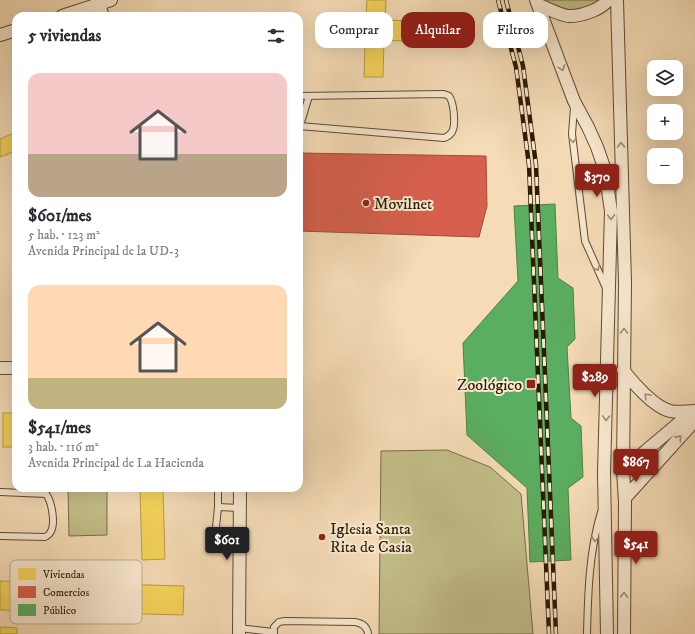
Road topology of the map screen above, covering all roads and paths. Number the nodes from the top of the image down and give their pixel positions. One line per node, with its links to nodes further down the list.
1 (112, 0): 4 (street)
2 (608, 0): 5 (street)
3 (617, 0): 18 (street, one-way to 3)
4 (98, 2): 6 (street); 7 (street)
5 (537, 2): 12 (street, one-way to 12)
6 (72, 12)
7 (102, 12)
8 (12, 31): 9 (street)
9 (0, 35)
10 (303, 96): 11 (lane)
11 (309, 96): 13 (lane); 14 (lane)
12 (574, 101): 15 (lane, one-way to 15); 15 (street, one-way to 15)
13 (303, 114)
14 (303, 126)
15 (610, 295): 22 (street, one-way to 22)
16 (0, 368): 17 (street)
17 (12, 368)
18 (623, 370): 19 (street, one-way to 18); 21 (street)
19 (695, 412): 21 (street)
20 (695, 417): 26 (street, one-way to 20)
21 (623, 470): 22 (street); 26 (street)
22 (604, 473): 27 (street)
23 (0, 492): 30 (lane)
24 (218, 492): 28 (lane)
25 (240, 492): 29 (street)
26 (625, 498): 27 (street); 37 (street, one-way to 26)
27 (605, 501): 35 (lane, one-way to 35); 36 (street)
28 (218, 507): 29 (lane); 31 (lane)
29 (240, 508): 32 (street)
30 (0, 536)
31 (214, 547)
32 (239, 631): 33 (lane)
33 (273, 633): 34 (lane)
34 (368, 634)
35 (587, 634)
36 (607, 634)
37 (624, 634)

